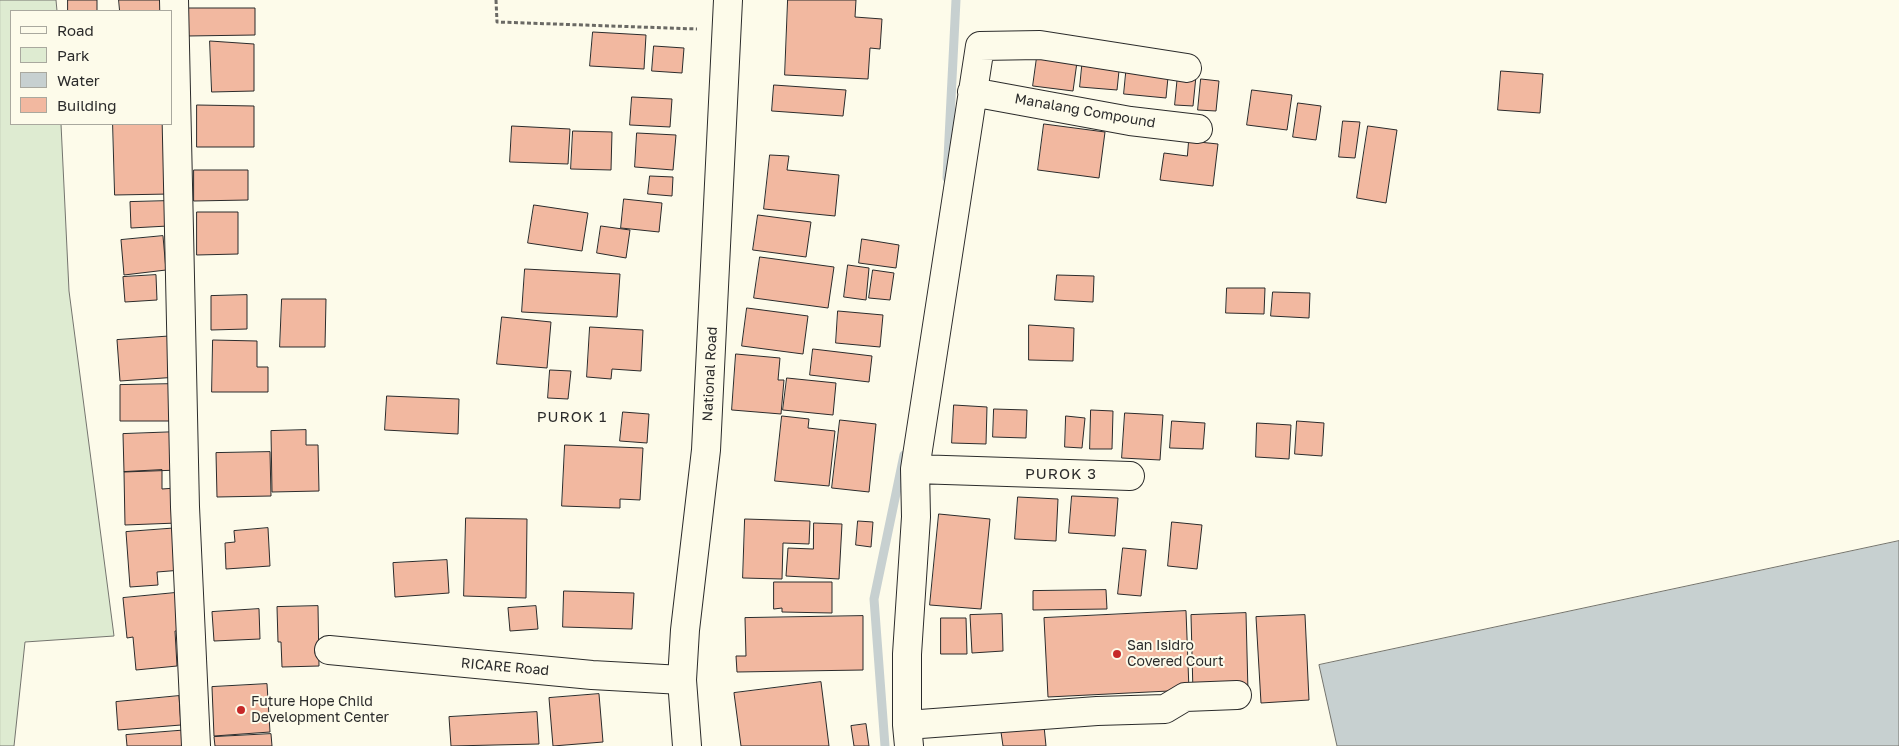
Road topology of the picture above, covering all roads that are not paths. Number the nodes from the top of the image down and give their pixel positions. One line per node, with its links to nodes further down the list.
1 (174, 0): 12 (street)
2 (728, 0): 9 (street, National Road)
3 (1187, 68): 4 (street)
4 (972, 92): 5 (street, Manalang Compound); 6 (street)
5 (1198, 129)
6 (915, 470): 7 (street); 11 (street)
7 (1130, 476)
8 (329, 650): 9 (street, RICARE Road)
9 (682, 680): 13 (street, National Road)
10 (1237, 695): 11 (street)
11 (908, 735)
12 (196, 746)
13 (687, 746)

